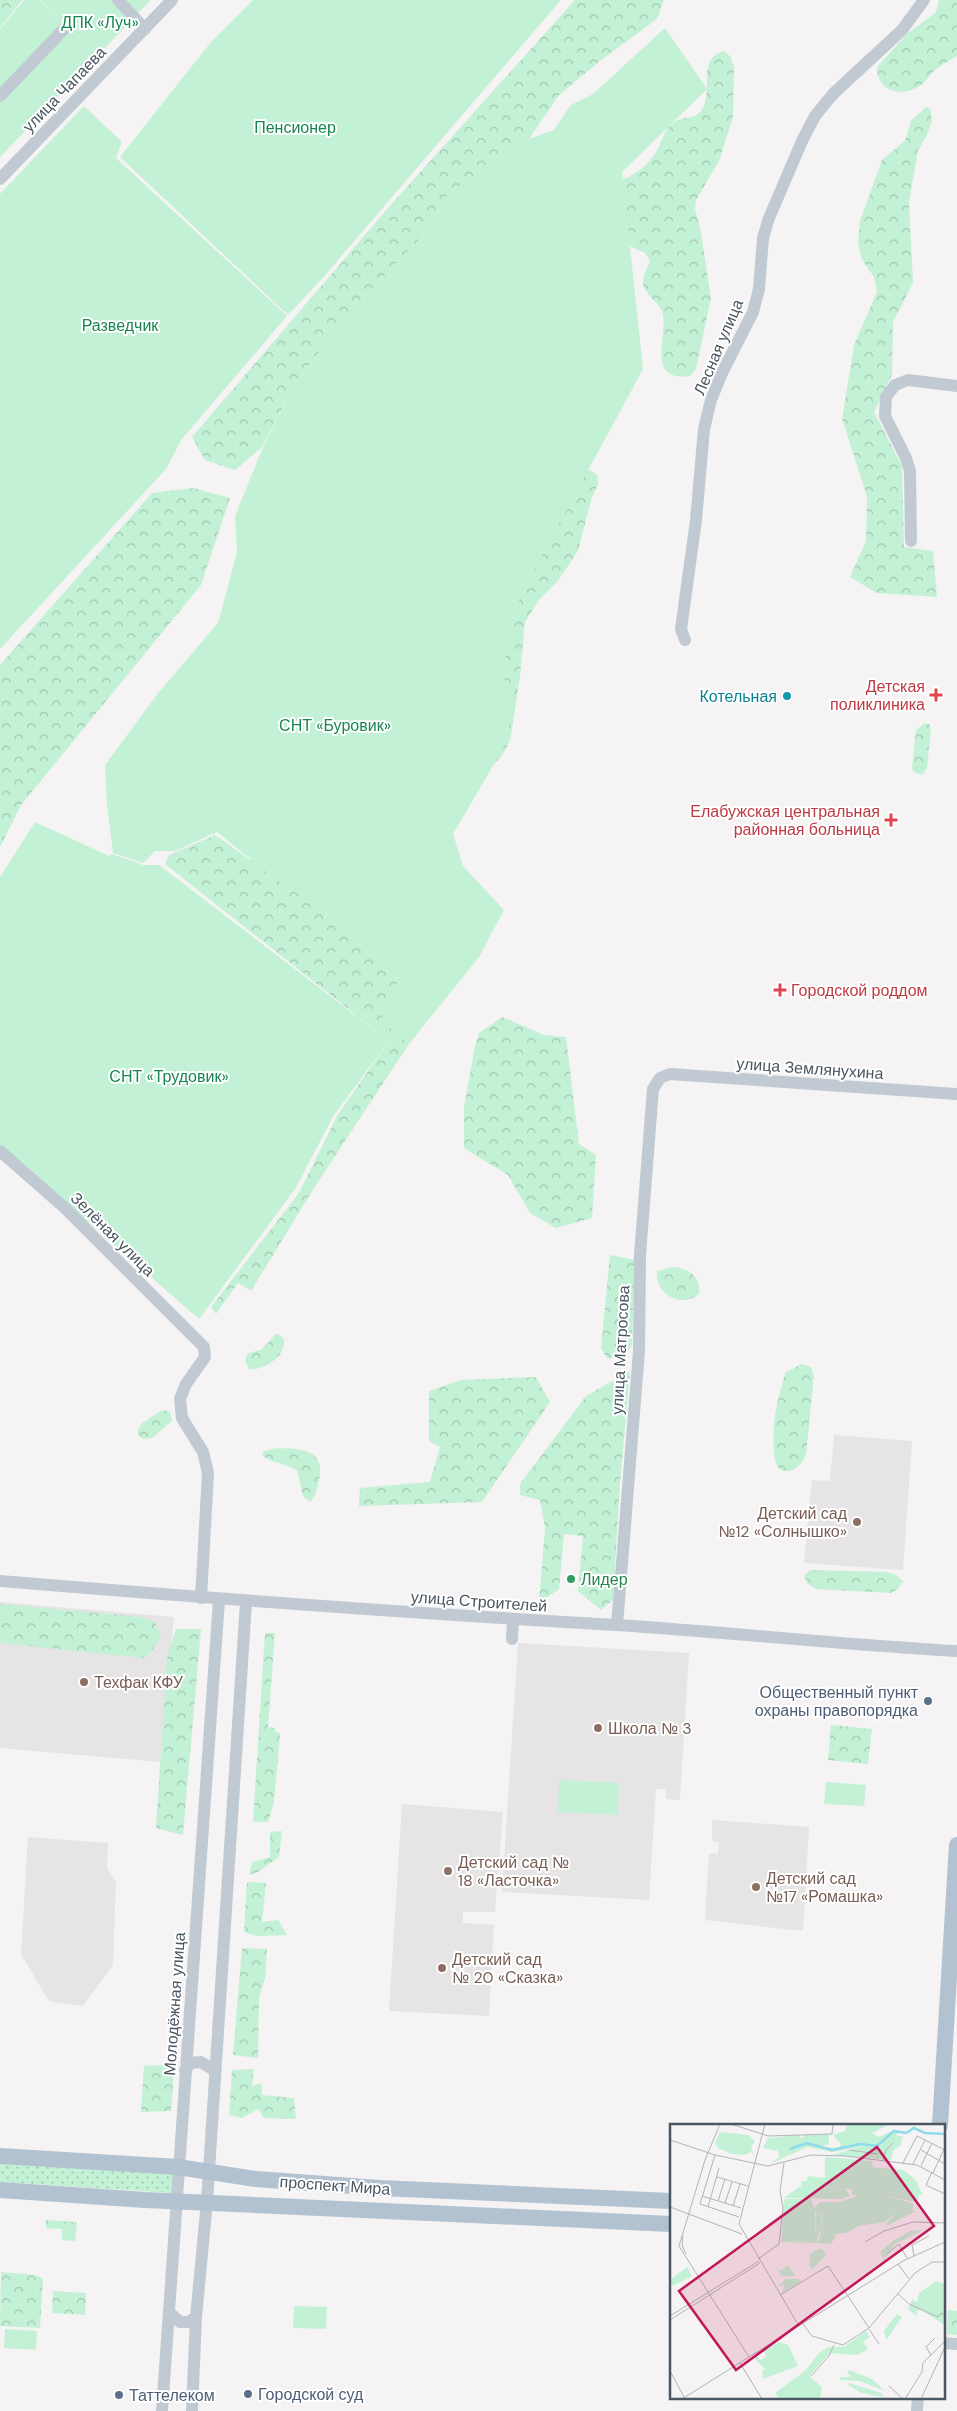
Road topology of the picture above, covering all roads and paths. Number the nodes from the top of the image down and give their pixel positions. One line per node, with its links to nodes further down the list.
1 (118, 0): 5 (street)
2 (172, 0): 5 (street, улица Чапаева)
3 (924, 0): 10 (street, Лесная улица)
4 (64, 28): 6 (street)
5 (145, 28): 7 (street, улица Чапаева)
6 (0, 96)
7 (1, 177)
8 (957, 386): 9 (street)
9 (911, 541)
10 (685, 640)
11 (660, 1078): 12 (street, улица Землянухина); 19 (street, улица Матросова)
12 (957, 1094)
13 (0, 1151): 15 (street, Зелёная улица)
14 (0, 1581): 15 (street, улица Строителей)
15 (201, 1598): 16 (street, улица Строителей)
16 (220, 1600): 17 (street, улица Строителей); 23 (street, Молодёжная улица)
17 (246, 1602): 18 (street, улица Строителей); 24 (street)
18 (513, 1619): 19 (street, улица Строителей); 20 (street)
19 (617, 1625): 21 (street, улица Строителей)
20 (512, 1639)
21 (957, 1651)
22 (957, 1845): 25 (main road)
23 (185, 2070): 24 (street); 27 (street, Молодёжная улица)
24 (216, 2071): 28 (street)
25 (940, 2124)
26 (0, 2156): 27 (main road, проспект Мира)
27 (178, 2167): 28 (main road, проспект Мира); 31 (street, Молодёжная улица)
28 (209, 2172): 29 (main road, проспект Мира); 32 (street)
29 (380, 2188): 33 (main road, проспект Мира); 34 (main road)
30 (0, 2190): 31 (main road, проспект Мира)
31 (177, 2201): 32 (main road, проспект Мира); 36 (street, Молодёжная улица)
32 (207, 2201): 34 (main road, проспект Мира); 37 (street)
33 (670, 2201)
34 (380, 2210): 35 (main road, проспект Мира)
35 (670, 2224)
36 (170, 2313): 37 (street); 41 (street, Молодёжная улица)
37 (196, 2317): 42 (street)
38 (944, 2343): 39 (street)
39 (957, 2344)
40 (918, 2398): 43 (street)
41 (162, 2411)
42 (192, 2411)
43 (917, 2411)

